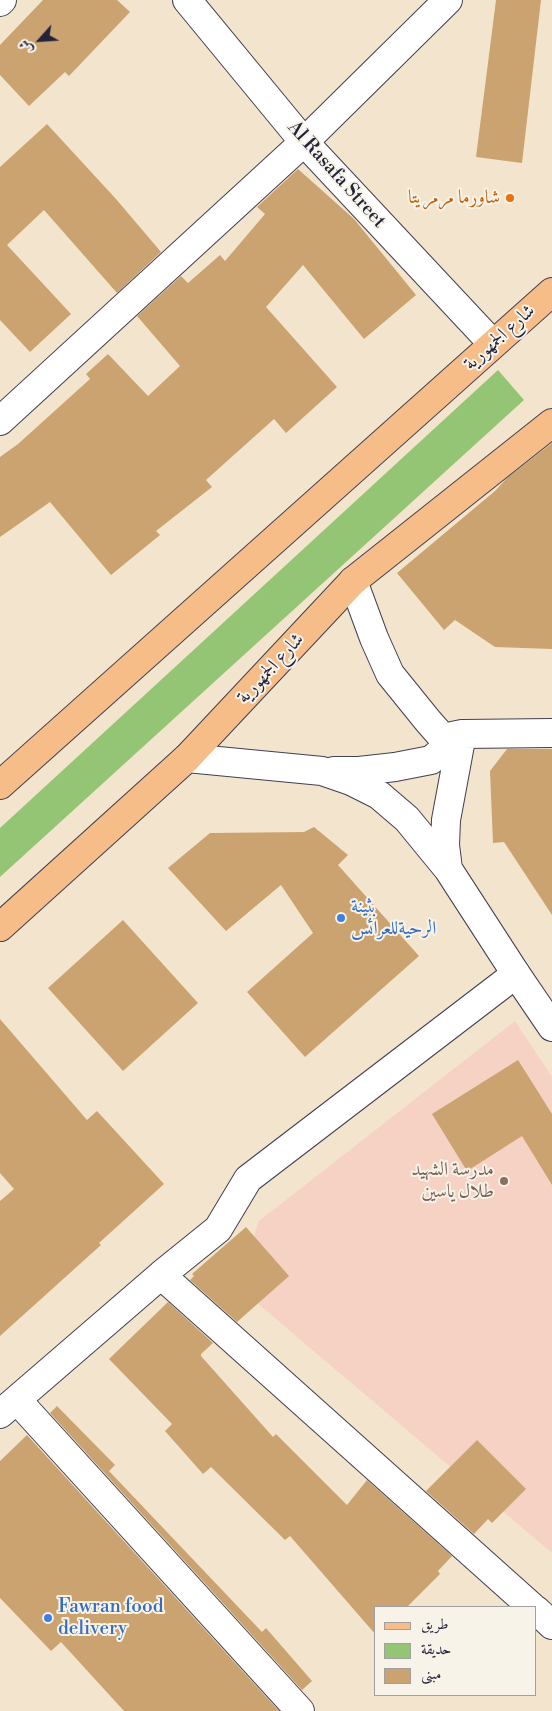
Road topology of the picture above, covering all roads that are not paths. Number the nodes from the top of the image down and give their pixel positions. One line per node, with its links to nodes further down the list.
1 (187, 0): 3 (street, Al Rasafa Street)
2 (448, 0): 3 (street)
3 (304, 142): 5 (street, Al Rasafa Street); 6 (street)
4 (552, 292): 5 (main road, شارع الجمهورية)
5 (493, 344): 13 (main road, شارع الجمهورية)
6 (0, 421)
7 (552, 423): 8 (main road, شارع الجمهورية)
8 (353, 580): 10 (street); 11 (main road, شارع الجمهورية)
9 (552, 732): 10 (street)
10 (462, 734): 12 (street); 14 (street)
11 (187, 758): 12 (street); 15 (main road, شارع الجمهورية)
12 (322, 771): 14 (street)
13 (0, 785)
14 (448, 869): 16 (street)
15 (0, 927)
16 (516, 974): 17 (street); 18 (street)
17 (552, 1027)
18 (161, 1275): 19 (street); 20 (street)
19 (8, 1407): 23 (street)
20 (531, 1606)
21 (537, 1611): 22 (street)
22 (552, 1625)
23 (300, 1711)

